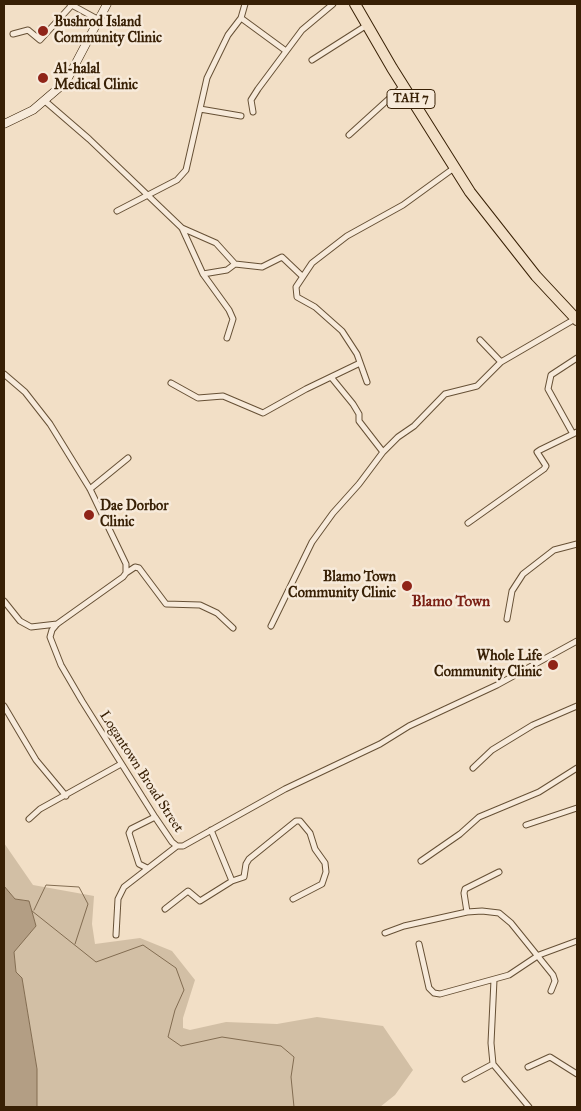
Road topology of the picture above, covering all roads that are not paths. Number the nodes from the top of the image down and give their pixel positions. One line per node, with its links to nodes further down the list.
1 (107, 4): 7 (street)
2 (245, 4): 6 (street)
3 (332, 4): 10 (street)
4 (355, 4): 8 (highway, TAH 7)
5 (70, 5): 7 (street); 9 (street)
6 (240, 18): 10 (street); 14 (street)
7 (99, 20): 13 (street)
8 (367, 25): 11 (street); 12 (highway, TAH 7)
9 (13, 34)
10 (286, 51): 15 (street)
11 (312, 60)
12 (403, 86): 18 (street); 19 (highway, TAH 7)
13 (45, 101): 17 (street); 20 (street)
14 (200, 109): 16 (street); 20 (street)
15 (253, 112)
16 (242, 116)
17 (4, 124)
18 (349, 135)
19 (454, 168): 25 (street); 26 (highway, TAH 7)
20 (147, 195): 21 (street); 22 (street)
21 (116, 211)
22 (182, 228): 23 (street); 24 (street)
23 (235, 264): 24 (street); 25 (street)
24 (203, 274): 27 (street)
25 (302, 276): 31 (street)
26 (576, 320): 30 (street)
27 (227, 338)
28 (480, 340): 30 (street)
29 (577, 358): 36 (street)
30 (501, 362): 37 (street)
31 (360, 363): 33 (street); 34 (street)
32 (4, 374): 39 (street)
33 (331, 377): 35 (street); 37 (street)
34 (367, 382)
35 (171, 383)
36 (575, 433): 40 (street)
37 (383, 452): 46 (street)
38 (128, 458): 39 (street)
39 (90, 489): 42 (street)
40 (468, 523)
41 (577, 544): 44 (street)
42 (126, 573): 45 (street); 47 (street)
43 (4, 601): 45 (street)
44 (507, 619)
45 (57, 624): 51 (street, Logantown Broad Street)
46 (271, 626)
47 (233, 628)
48 (577, 641): 59 (street, Logantown Broad Street)
49 (4, 706): 54 (street)
50 (577, 706): 52 (street)
51 (121, 764): 54 (street); 56 (street, Logantown Broad Street)
52 (473, 768)
53 (577, 768): 61 (street)
54 (66, 796): 57 (street)
55 (577, 808): 58 (street)
56 (155, 817): 60 (street, Logantown Broad Street); 62 (street)
57 (29, 819)
58 (526, 825)
59 (211, 830): 60 (street, Logantown Broad Street); 64 (street)
60 (177, 846): 62 (street)
61 (421, 861)
62 (147, 868): 69 (street)
63 (499, 872): 67 (street)
64 (232, 881): 65 (street); 66 (street)
65 (293, 899)
66 (165, 909)
67 (467, 912): 68 (street); 72 (street)
68 (385, 933)
69 (116, 935)
70 (577, 941): 72 (street)
71 (419, 944): 73 (street)
72 (539, 955): 73 (street); 74 (street)
73 (494, 980): 75 (street)
74 (551, 991)
75 (493, 1064): 78 (street); 79 (street)
76 (528, 1066): 77 (street)
77 (577, 1074)
78 (465, 1079)
79 (529, 1107)

